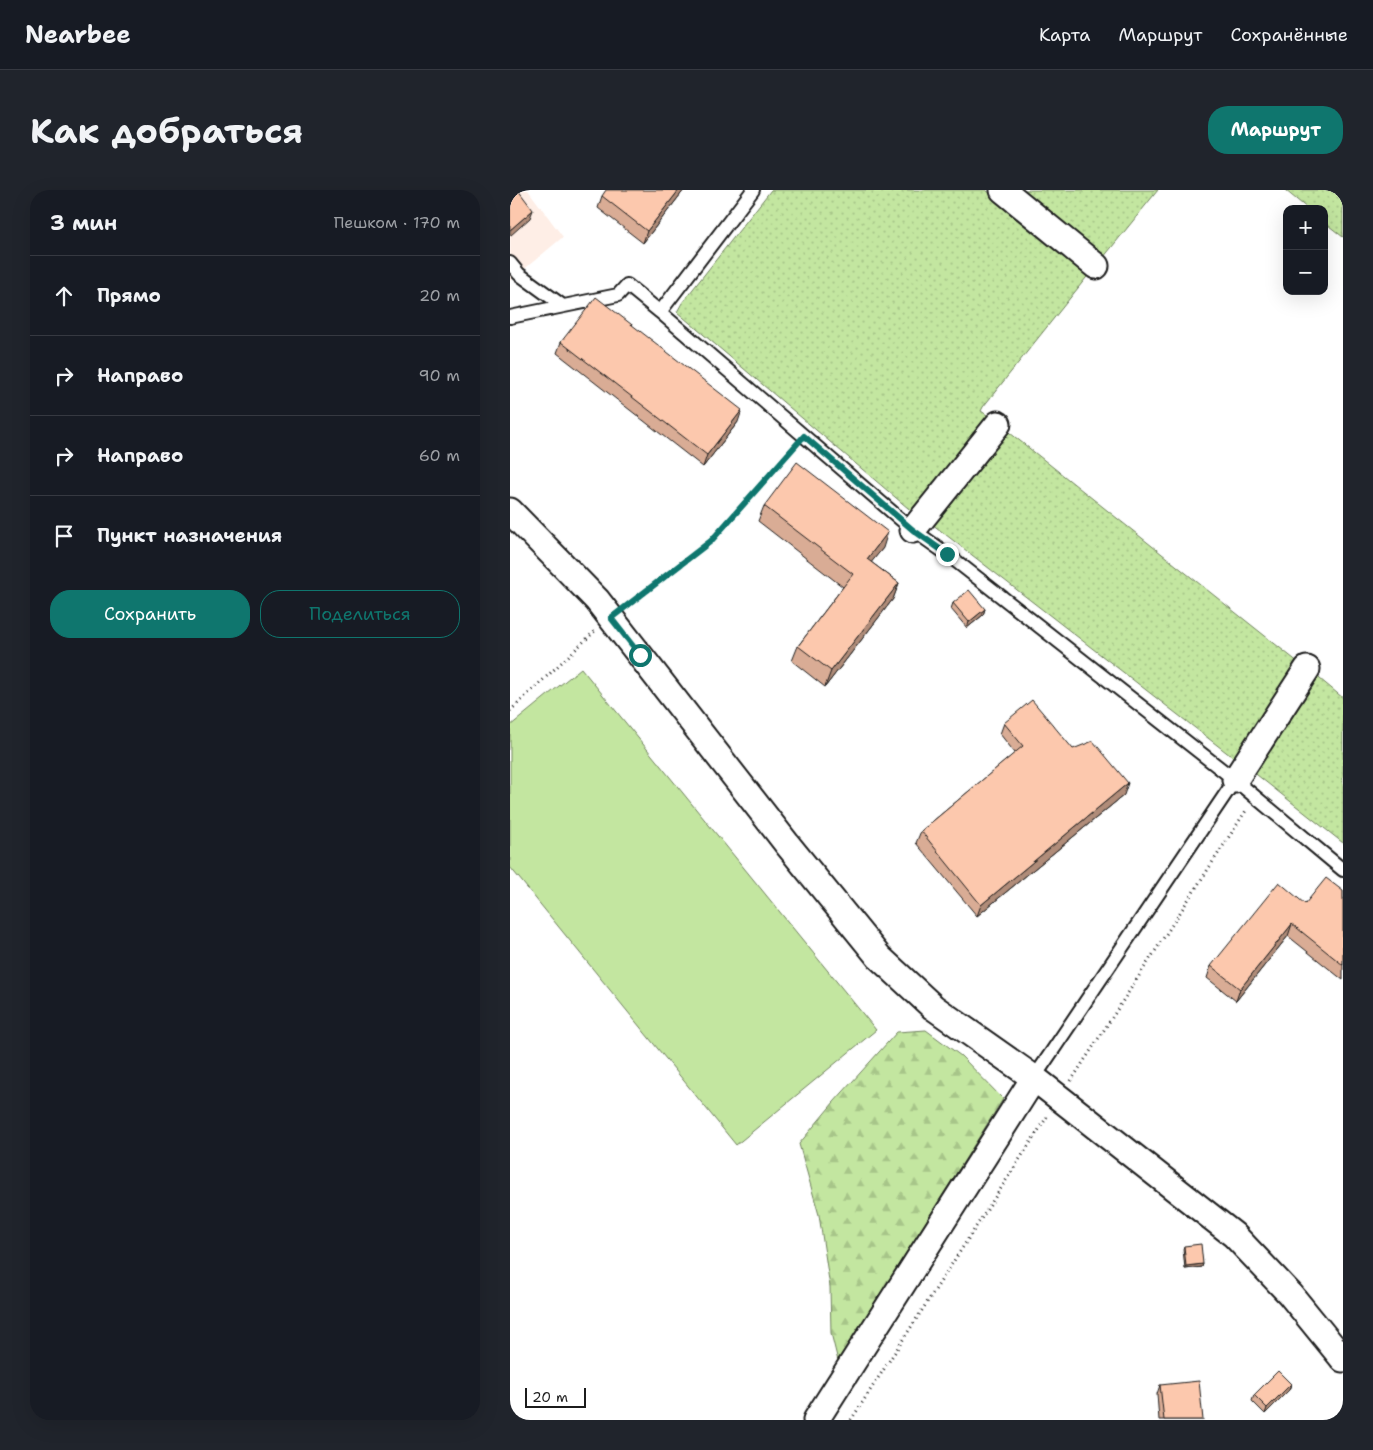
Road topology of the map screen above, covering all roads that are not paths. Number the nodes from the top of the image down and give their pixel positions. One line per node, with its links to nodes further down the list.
1 (753, 190): 6 (lane)
2 (1003, 190): 4 (street)
3 (510, 263): 5 (lane)
4 (1096, 266)
5 (563, 306): 6 (lane); 7 (lane)
6 (660, 312): 10 (lane)
7 (510, 317)
8 (998, 424): 10 (street)
9 (510, 511): 14 (street)
10 (913, 530): 12 (lane)
11 (1307, 669): 12 (street)
12 (1235, 780): 13 (lane); 14 (lane)
13 (1343, 870)
14 (1034, 1078): 15 (street); 16 (street)
15 (1343, 1358)
16 (816, 1420)

